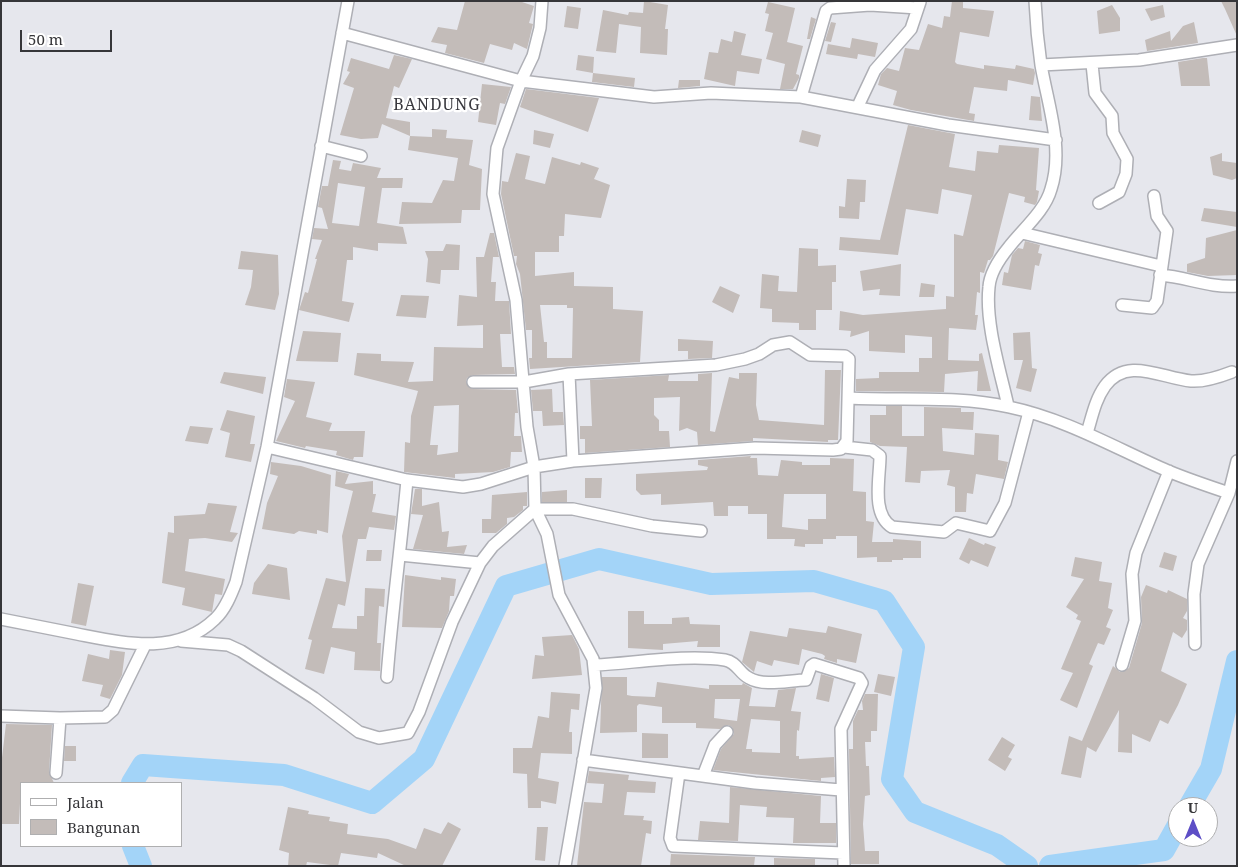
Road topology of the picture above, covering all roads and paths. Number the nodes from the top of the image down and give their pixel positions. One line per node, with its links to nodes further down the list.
1 (348, 1): 5 (street)
2 (1035, 1): 8 (street)
3 (541, 2): 9 (street)
4 (919, 5): 10 (street); 11 (street)
5 (342, 33): 9 (street); 13 (street)
6 (1237, 45): 7 (street)
7 (1092, 64): 8 (street); 16 (street)
8 (1041, 65): 12 (street)
9 (521, 81): 10 (street); 24 (street)
10 (801, 98): 11 (street)
11 (858, 106): 12 (street)
12 (1056, 140): 17 (street)
13 (321, 146): 14 (street); 29 (street)
14 (361, 156)
15 (1154, 196): 18 (street)
16 (1099, 202)
17 (1022, 233): 18 (street); 26 (street)
18 (1160, 270): 19 (street); 20 (street)
19 (1237, 286)
20 (1122, 305)
21 (1232, 372): 28 (street)
22 (569, 374): 24 (street); 25 (street); 31 (street)
23 (474, 382): 24 (street)
24 (524, 382): 33 (street)
25 (849, 398): 26 (street); 30 (street)
26 (1008, 406): 27 (street)
27 (1029, 412): 28 (street); 30 (street)
28 (1087, 433): 34 (street)
29 (267, 447): 35 (street); 42 (street)
30 (844, 447): 31 (street)
31 (572, 461): 33 (street)
32 (1237, 461): 36 (street)
33 (534, 467): 35 (street); 37 (street)
34 (1169, 472): 36 (street); 46 (street)
35 (407, 480): 39 (street)
36 (1228, 493): 43 (street)
37 (535, 510): 38 (street); 40 (street); 45 (street)
38 (701, 531)
39 (400, 555): 40 (street); 47 (street)
40 (480, 563): 42 (street)
41 (1, 619): 44 (street)
42 (177, 641): 44 (street)
43 (1195, 644)
44 (145, 645): 49 (street)
45 (595, 665): 52 (street); 56 (street)
46 (1122, 665)
47 (387, 677)
48 (2, 716): 49 (street); 50 (street)
49 (60, 718): 54 (street)
50 (1, 724)
51 (727, 732): 55 (street)
52 (583, 760): 53 (street); 58 (street)
53 (679, 773): 55 (street); 57 (street)
54 (56, 774)
55 (703, 776): 56 (street)
56 (841, 790): 57 (street)
57 (843, 853): 59 (street)
58 (565, 866)
59 (844, 866)

